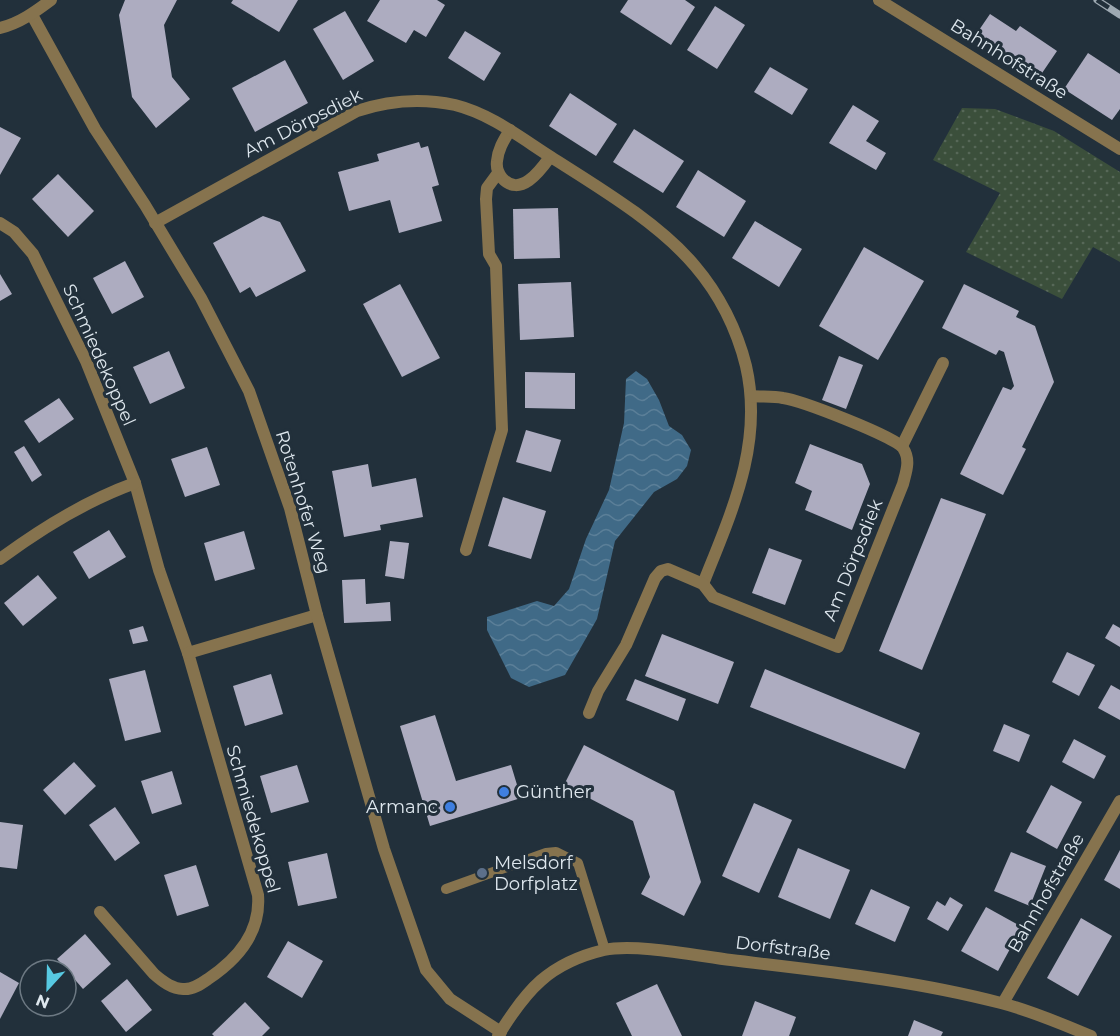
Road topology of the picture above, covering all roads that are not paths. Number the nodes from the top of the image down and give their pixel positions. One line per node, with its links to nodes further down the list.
1 (51, 0): 3 (street)
2 (879, 0): 6 (street, Bahnhofstraße)
3 (32, 15): 4 (street); 10 (street, Rotenhofer Weg)
4 (0, 28)
5 (510, 130): 7 (street, Am Dörpsdiek); 8 (street); 10 (street, Am Dörpsdiek)
6 (1120, 149)
7 (550, 157): 8 (street); 12 (street, Am Dörpsdiek)
8 (498, 173): 15 (street)
9 (0, 223): 14 (street, Schmiedekoppel)
10 (155, 223): 18 (street, Rotenhofer Weg)
11 (944, 363): 13 (street)
12 (751, 396): 13 (street); 17 (street, Am Dörpsdiek)
13 (902, 446): 17 (street, Am Dörpsdiek)
14 (135, 483): 16 (street); 19 (street, Schmiedekoppel)
15 (466, 550)
16 (0, 560)
17 (703, 584): 20 (street, Am Dörpsdiek)
18 (317, 615): 19 (street); 26 (street, Rotenhofer Weg)
19 (188, 652): 23 (street, Schmiedekoppel)
20 (589, 713)
21 (1120, 801): 25 (street, Bahnhofstraße)
22 (446, 889): 24 (lane)
23 (100, 912)
24 (604, 950): 25 (street, Dorfstraße); 26 (street, Dorfstraße)
25 (1003, 1004): 27 (street, Dorfstraße)
26 (500, 1034)
27 (1091, 1036)

